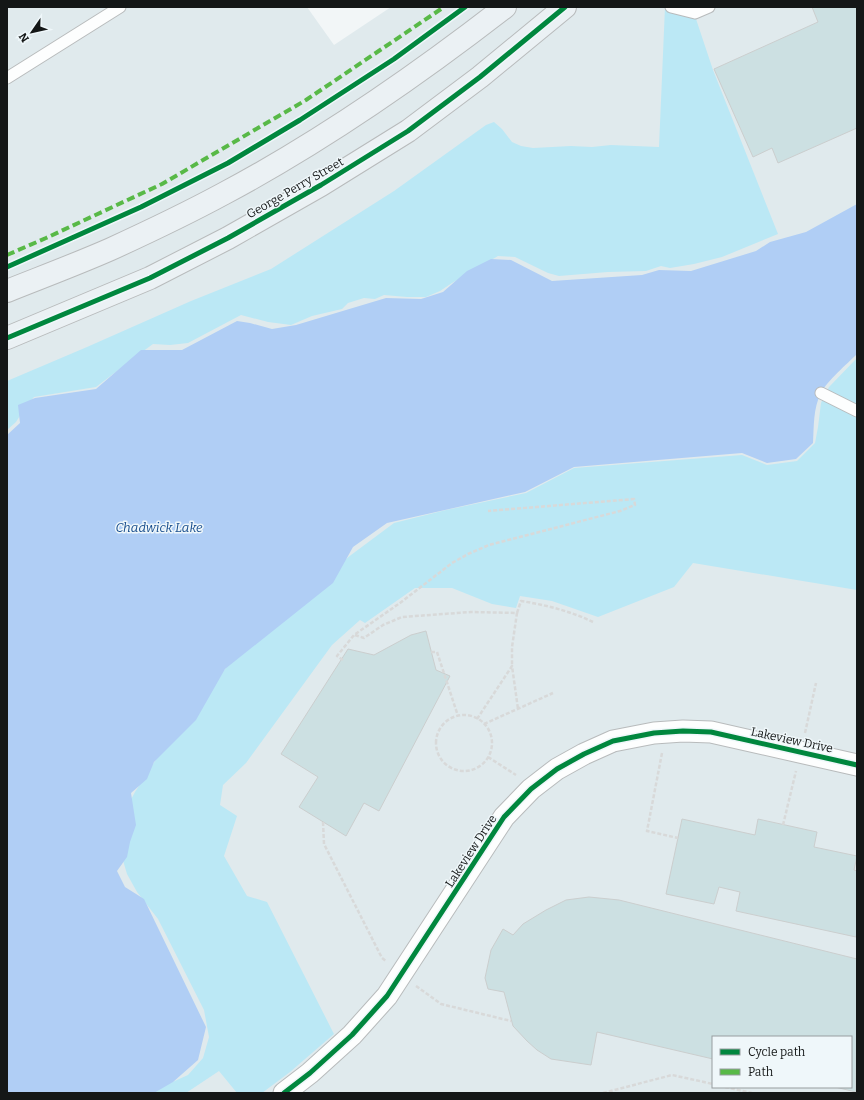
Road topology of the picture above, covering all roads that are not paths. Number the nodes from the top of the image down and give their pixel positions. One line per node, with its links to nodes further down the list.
1 (120, 7): 6 (lane)
2 (505, 7): 7 (street)
3 (565, 7): 8 (street, George Perry Street)
4 (670, 7): 5 (lane)
5 (709, 7)
6 (7, 78)
7 (7, 291)
8 (7, 338)
9 (821, 393): 10 (lane)
10 (857, 411)
11 (857, 764): 12 (street, Lakeview Drive)
12 (284, 1093)

